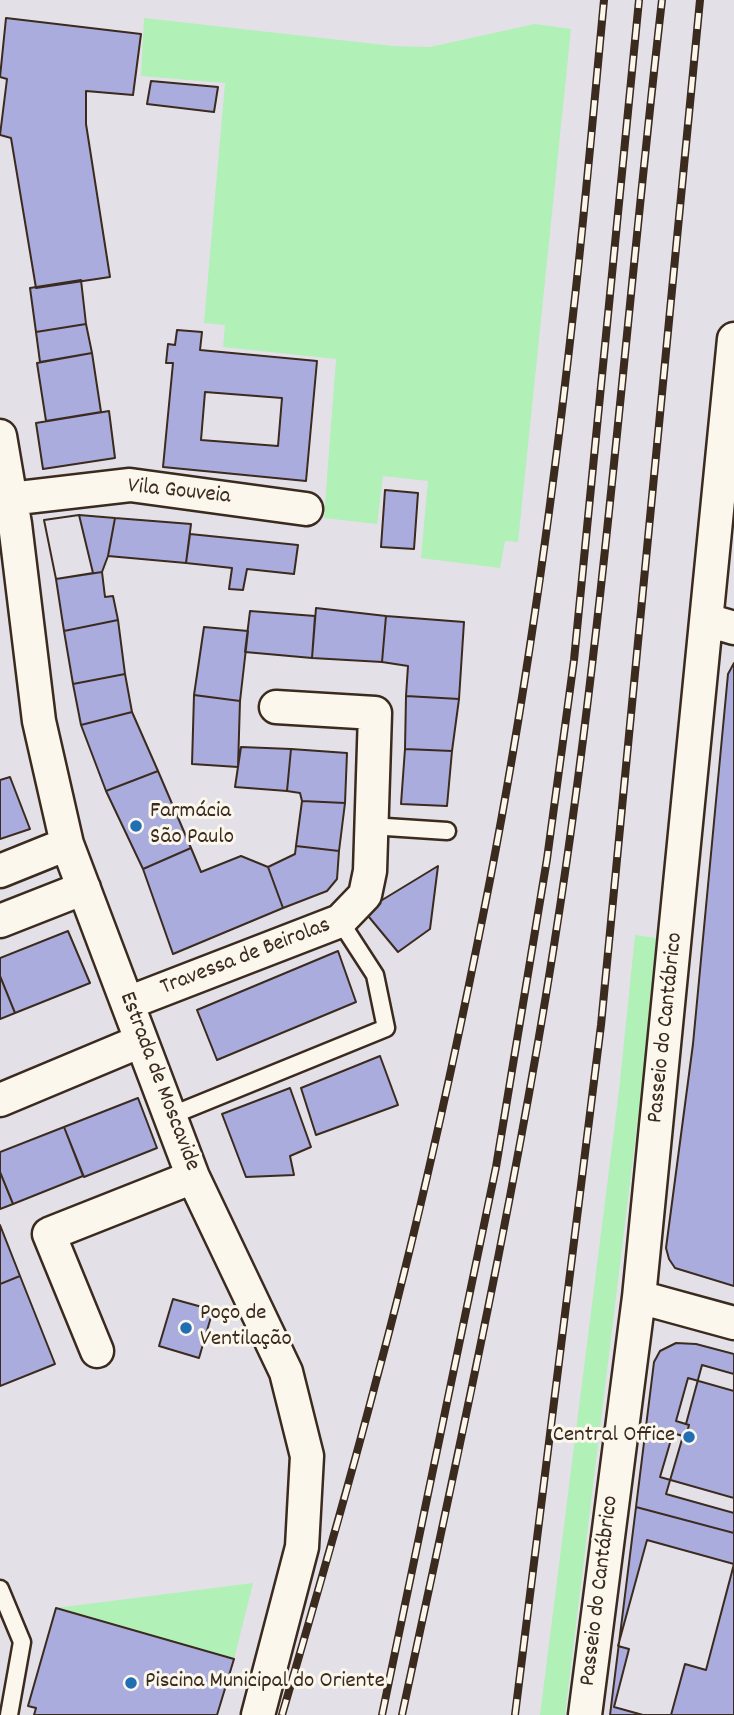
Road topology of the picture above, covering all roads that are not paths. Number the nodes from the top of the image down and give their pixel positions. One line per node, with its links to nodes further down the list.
1 (734, 339): 5 (street, Passeio do Cantábrico)
2 (0, 436): 3 (street, Estrada de Moscavide)
3 (5, 499): 4 (street, Vila Gouveia); 9 (street, Estrada de Moscavide)
4 (306, 509)
5 (721, 614): 19 (street, Passeio do Cantábrico)
6 (276, 707): 7 (street, Travessa de Beirolas)
7 (370, 826): 8 (lane); 13 (street, Travessa de Beirolas)
8 (447, 831)
9 (67, 844): 10 (street); 11 (street, Estrada de Moscavide)
10 (0, 872)
11 (84, 888): 12 (street); 14 (street, Estrada de Moscavide)
12 (0, 920)
13 (340, 921): 14 (street, Travessa de Beirolas); 17 (lane)
14 (128, 1003): 15 (street, Estrada de Moscavide)
15 (141, 1041): 16 (street); 17 (street, Estrada de Moscavide)
16 (0, 1100)
17 (170, 1116): 18 (street, Estrada de Moscavide)
18 (193, 1177): 21 (street); 24 (street, Estrada de Moscavide)
19 (639, 1297): 20 (street); 25 (street, Passeio do Cantábrico)
20 (734, 1323)
21 (97, 1351)
22 (0, 1589): 23 (lane)
23 (9, 1715)
24 (258, 1715)
25 (585, 1715)

